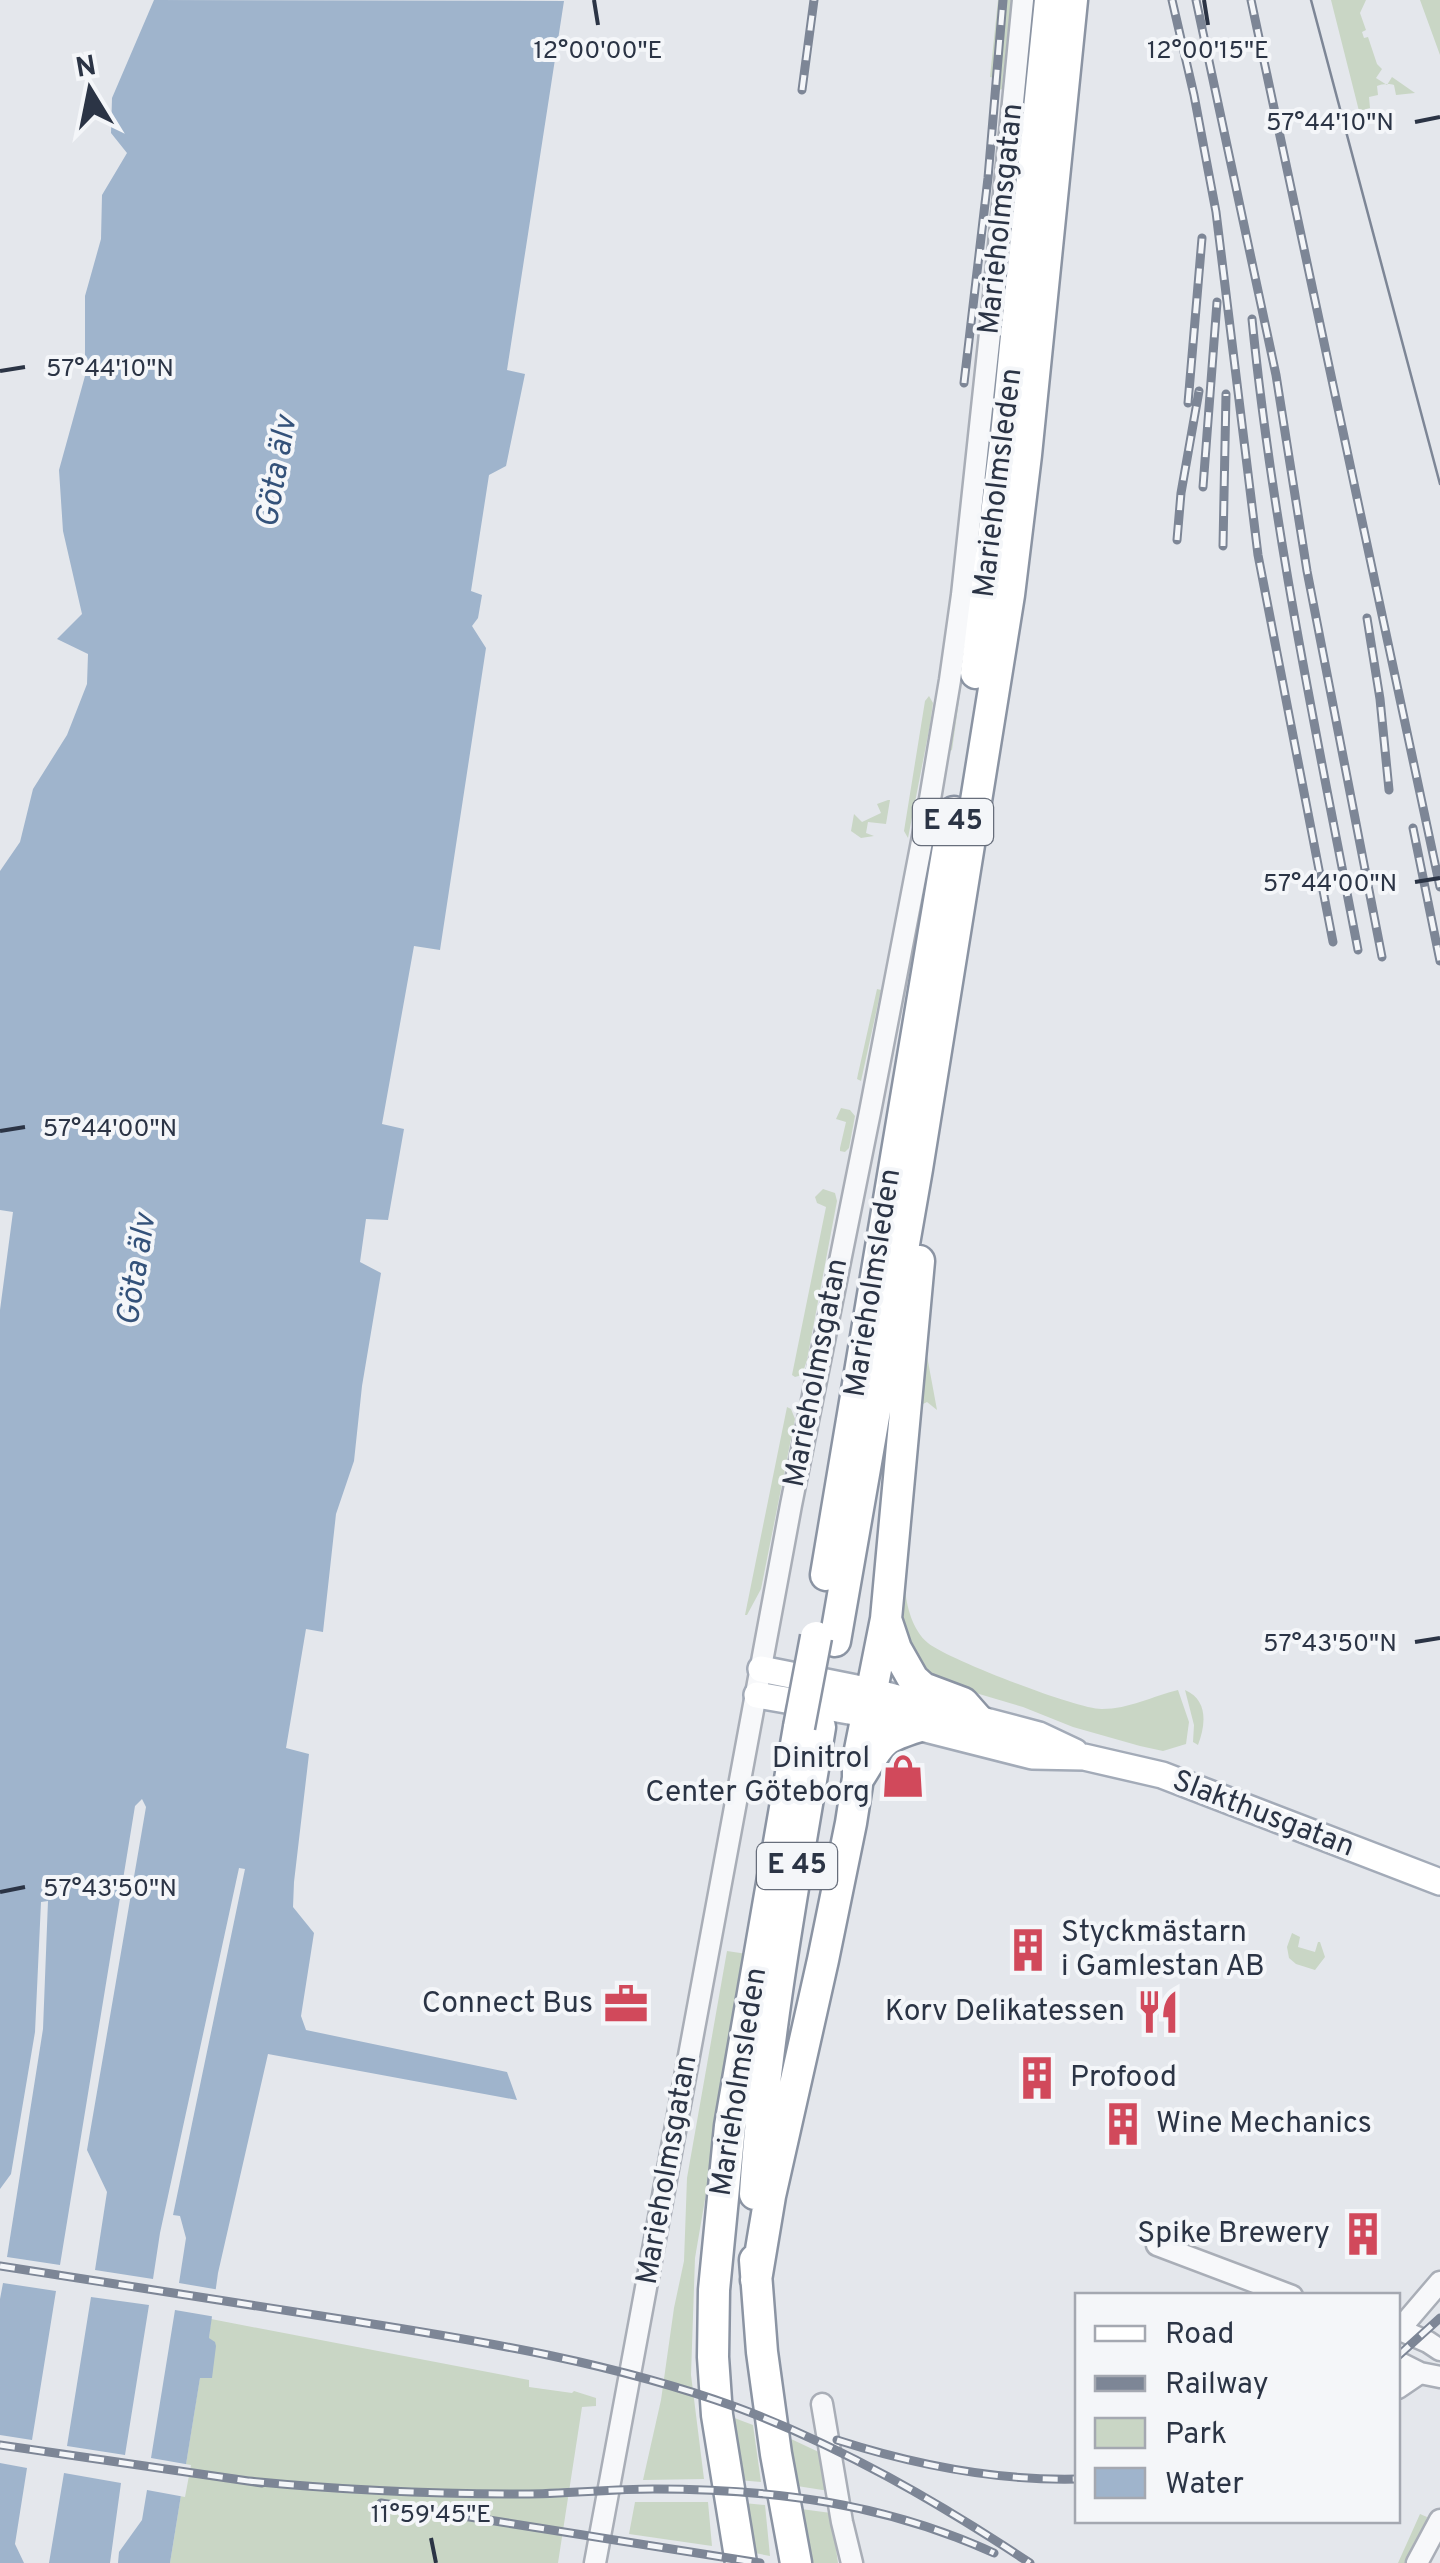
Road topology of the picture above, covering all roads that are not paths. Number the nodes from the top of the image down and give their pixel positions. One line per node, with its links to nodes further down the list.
1 (1024, 0): 7 (street, Marieholmsgatan)
2 (1050, 0): 6 (highway, Marieholmsleden / E 45)
3 (1072, 0): 4 (highway, Marieholmsleden / E 45)
4 (917, 1169): 5 (highway); 6 (highway, Marieholmsleden / E 45)
5 (886, 1619): 8 (highway); 9 (highway)
6 (826, 1639): 10 (highway, Marieholmsleden / E 45)
7 (759, 1682): 8 (main road, Slakthusgatan); 30 (street, Marieholmsgatan)
8 (869, 1702): 9 (main road, Slakthusgatan); 11 (main road, Slakthusgatan); 13 (highway)
9 (978, 1720): 12 (main road, Slakthusgatan)
10 (810, 1727): 16 (highway, Marieholmsleden / E 45); 27 (highway, Marieholmsleden / E 45)
11 (917, 1727): 12 (main road, Slakthusgatan); 13 (highway)
12 (1084, 1757): 14 (main road, Slakthusgatan)
13 (858, 1778): 16 (highway)
14 (1440, 1882)
15 (1158, 2245): 18 (street)
16 (756, 2280): 22 (highway, Marieholmsleden / E 45)
17 (1440, 2282): 19 (street)
18 (1284, 2293)
19 (1400, 2327)
20 (1400, 2330): 21 (street)
21 (1440, 2350)
22 (762, 2352): 33 (highway, E 45); 34 (highway, Marieholmsleden / E 45)
23 (1400, 2363): 24 (street)
24 (1430, 2375): 25 (street)
25 (1400, 2387)
26 (822, 2404): 29 (street)
27 (717, 2415): 31 (highway, E 45); 32 (highway, Marieholmsleden / E 45)
28 (1440, 2520): 35 (street)
29 (852, 2560)
30 (596, 2563)
31 (720, 2563)
32 (740, 2563)
33 (782, 2563)
34 (796, 2563)
35 (1418, 2563)

